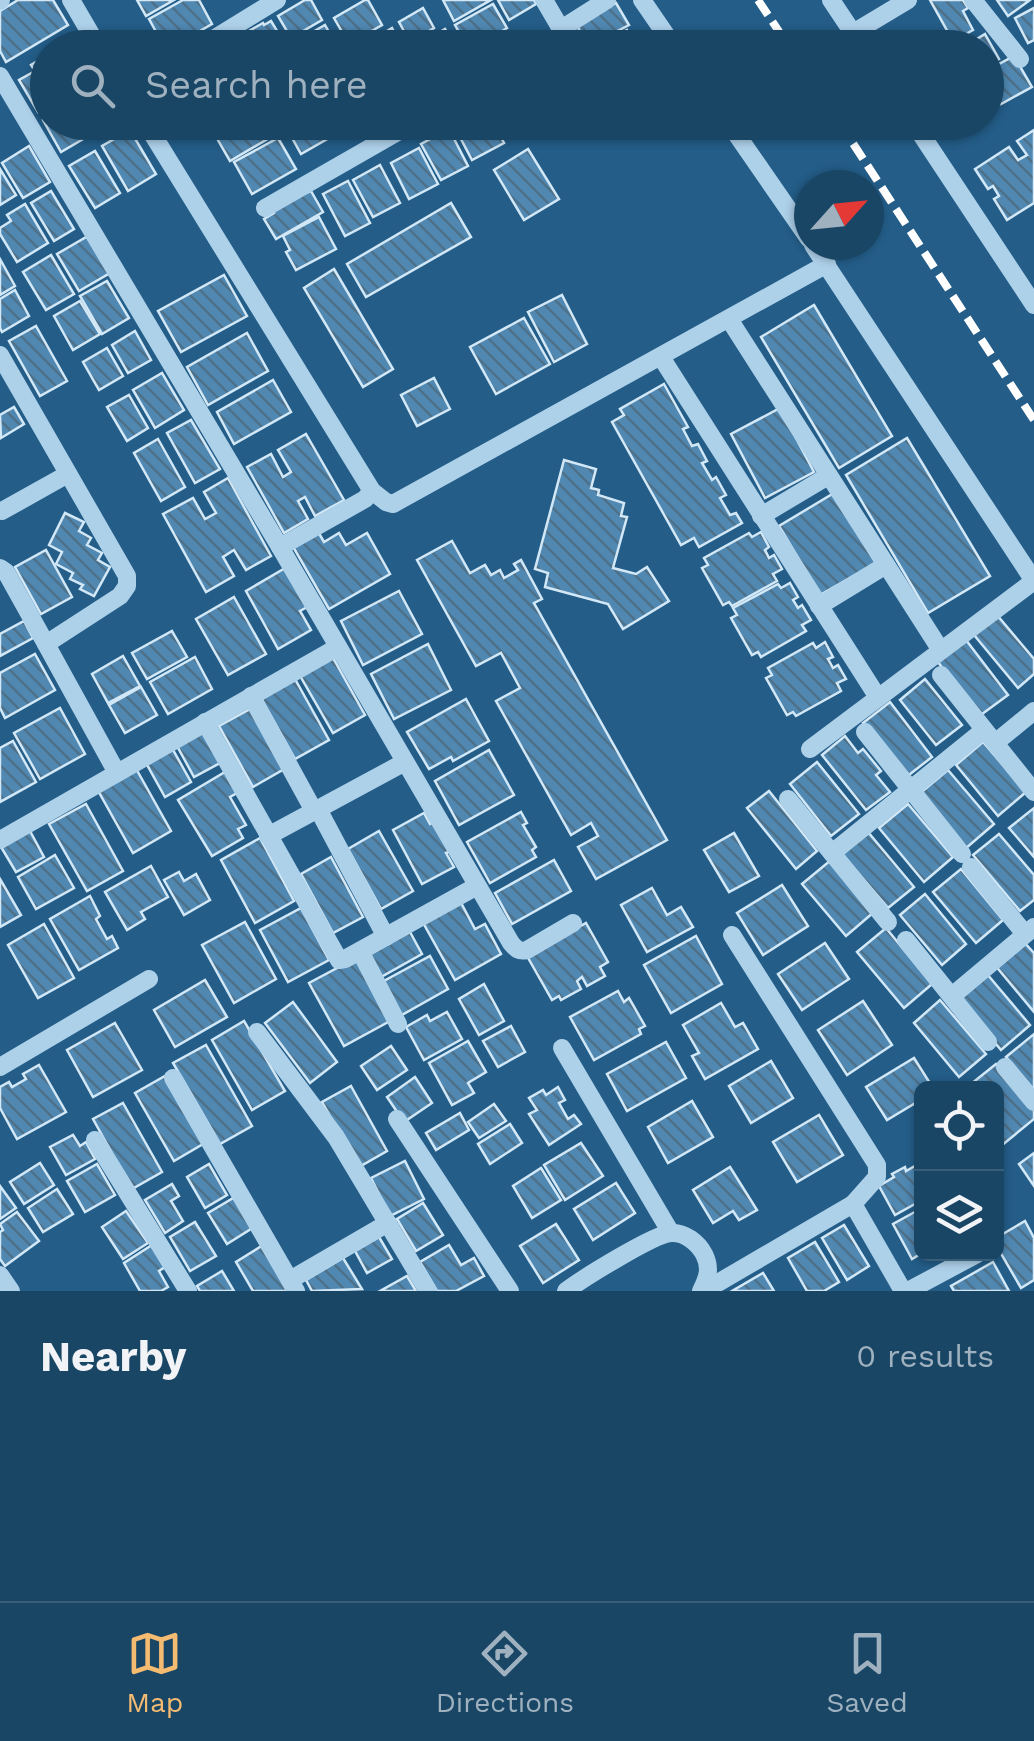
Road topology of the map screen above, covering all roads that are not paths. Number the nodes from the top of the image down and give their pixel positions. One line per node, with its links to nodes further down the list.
1 (71, 0): 10 (street)
2 (277, 0): 11 (street)
3 (544, 0): 9 (street)
4 (607, 0): 9 (street)
5 (642, 0): 12 (street)
6 (831, 0): 13 (street)
7 (908, 0): 14 (street)
8 (973, 0): 15 (street)
9 (560, 29)
10 (89, 30)
11 (228, 30)
12 (663, 30)
13 (851, 30)
14 (870, 30)
15 (997, 30)
16 (1004, 39): 17 (street)
17 (1020, 59)
18 (0, 76): 19 (street)
19 (30, 126)
20 (38, 140): 38 (street)
21 (155, 140): 35 (street)
22 (384, 140): 25 (street)
23 (740, 140): 26 (street)
24 (925, 140): 29 (street)
25 (265, 208)
26 (794, 217)
27 (824, 260): 28 (street)
28 (827, 264): 30 (street); 41 (street)
29 (1034, 305)
30 (729, 319): 32 (street); 34 (street)
31 (0, 356): 33 (street)
32 (661, 357): 35 (street); 37 (street)
33 (68, 474): 36 (street); 43 (street)
34 (828, 476): 37 (street); 39 (street)
35 (372, 492): 38 (street)
36 (2, 510)
37 (761, 516): 42 (street)
38 (280, 546): 44 (street)
39 (886, 565): 42 (street); 45 (street)
40 (0, 568): 43 (street)
41 (1034, 581): 45 (street)
42 (819, 606): 48 (street)
43 (46, 644): 55 (street)
44 (338, 647): 47 (street); 54 (street)
45 (940, 650): 48 (street)
46 (941, 675): 52 (street)
47 (252, 696): 50 (street); 59 (street)
48 (877, 696): 53 (street)
49 (1034, 711): 52 (street)
50 (205, 722): 55 (street); 60 (street)
51 (865, 732): 56 (street)
52 (990, 736): 56 (street); 57 (street)
53 (810, 749)
54 (405, 762): 59 (street); 63 (street)
55 (118, 772): 61 (street)
56 (911, 789): 62 (street); 66 (street)
57 (1034, 792)
58 (788, 799): 62 (street)
59 (316, 810): 60 (street); 68 (street)
60 (268, 836): 70 (street)
61 (0, 840)
62 (832, 853): 64 (street)
63 (477, 886): 65 (street); 68 (street)
64 (888, 922)
65 (572, 923)
66 (1030, 931): 72 (street)
67 (732, 935): 83 (street)
68 (386, 936): 70 (street)
69 (906, 940): 72 (street)
70 (360, 952): 73 (street)
71 (149, 979): 77 (street)
72 (952, 996): 75 (street)
73 (398, 1024)
74 (257, 1032): 84 (street)
75 (988, 1042)
76 (562, 1048): 85 (street)
77 (0, 1067)
78 (1005, 1067): 80 (street)
79 (173, 1078): 88 (street)
80 (1034, 1102)
81 (397, 1119): 92 (street)
82 (95, 1140): 90 (street)
83 (853, 1204): 94 (street); 95 (street)
84 (388, 1223): 88 (street); 91 (street)
85 (672, 1233): 93 (street); 94 (street)
86 (964, 1261): 95 (street)
87 (0, 1275): 89 (street)
88 (293, 1286)
89 (11, 1291)
90 (188, 1291)
91 (428, 1291)
92 (510, 1291)
93 (566, 1291)
94 (702, 1291)
95 (906, 1291)

